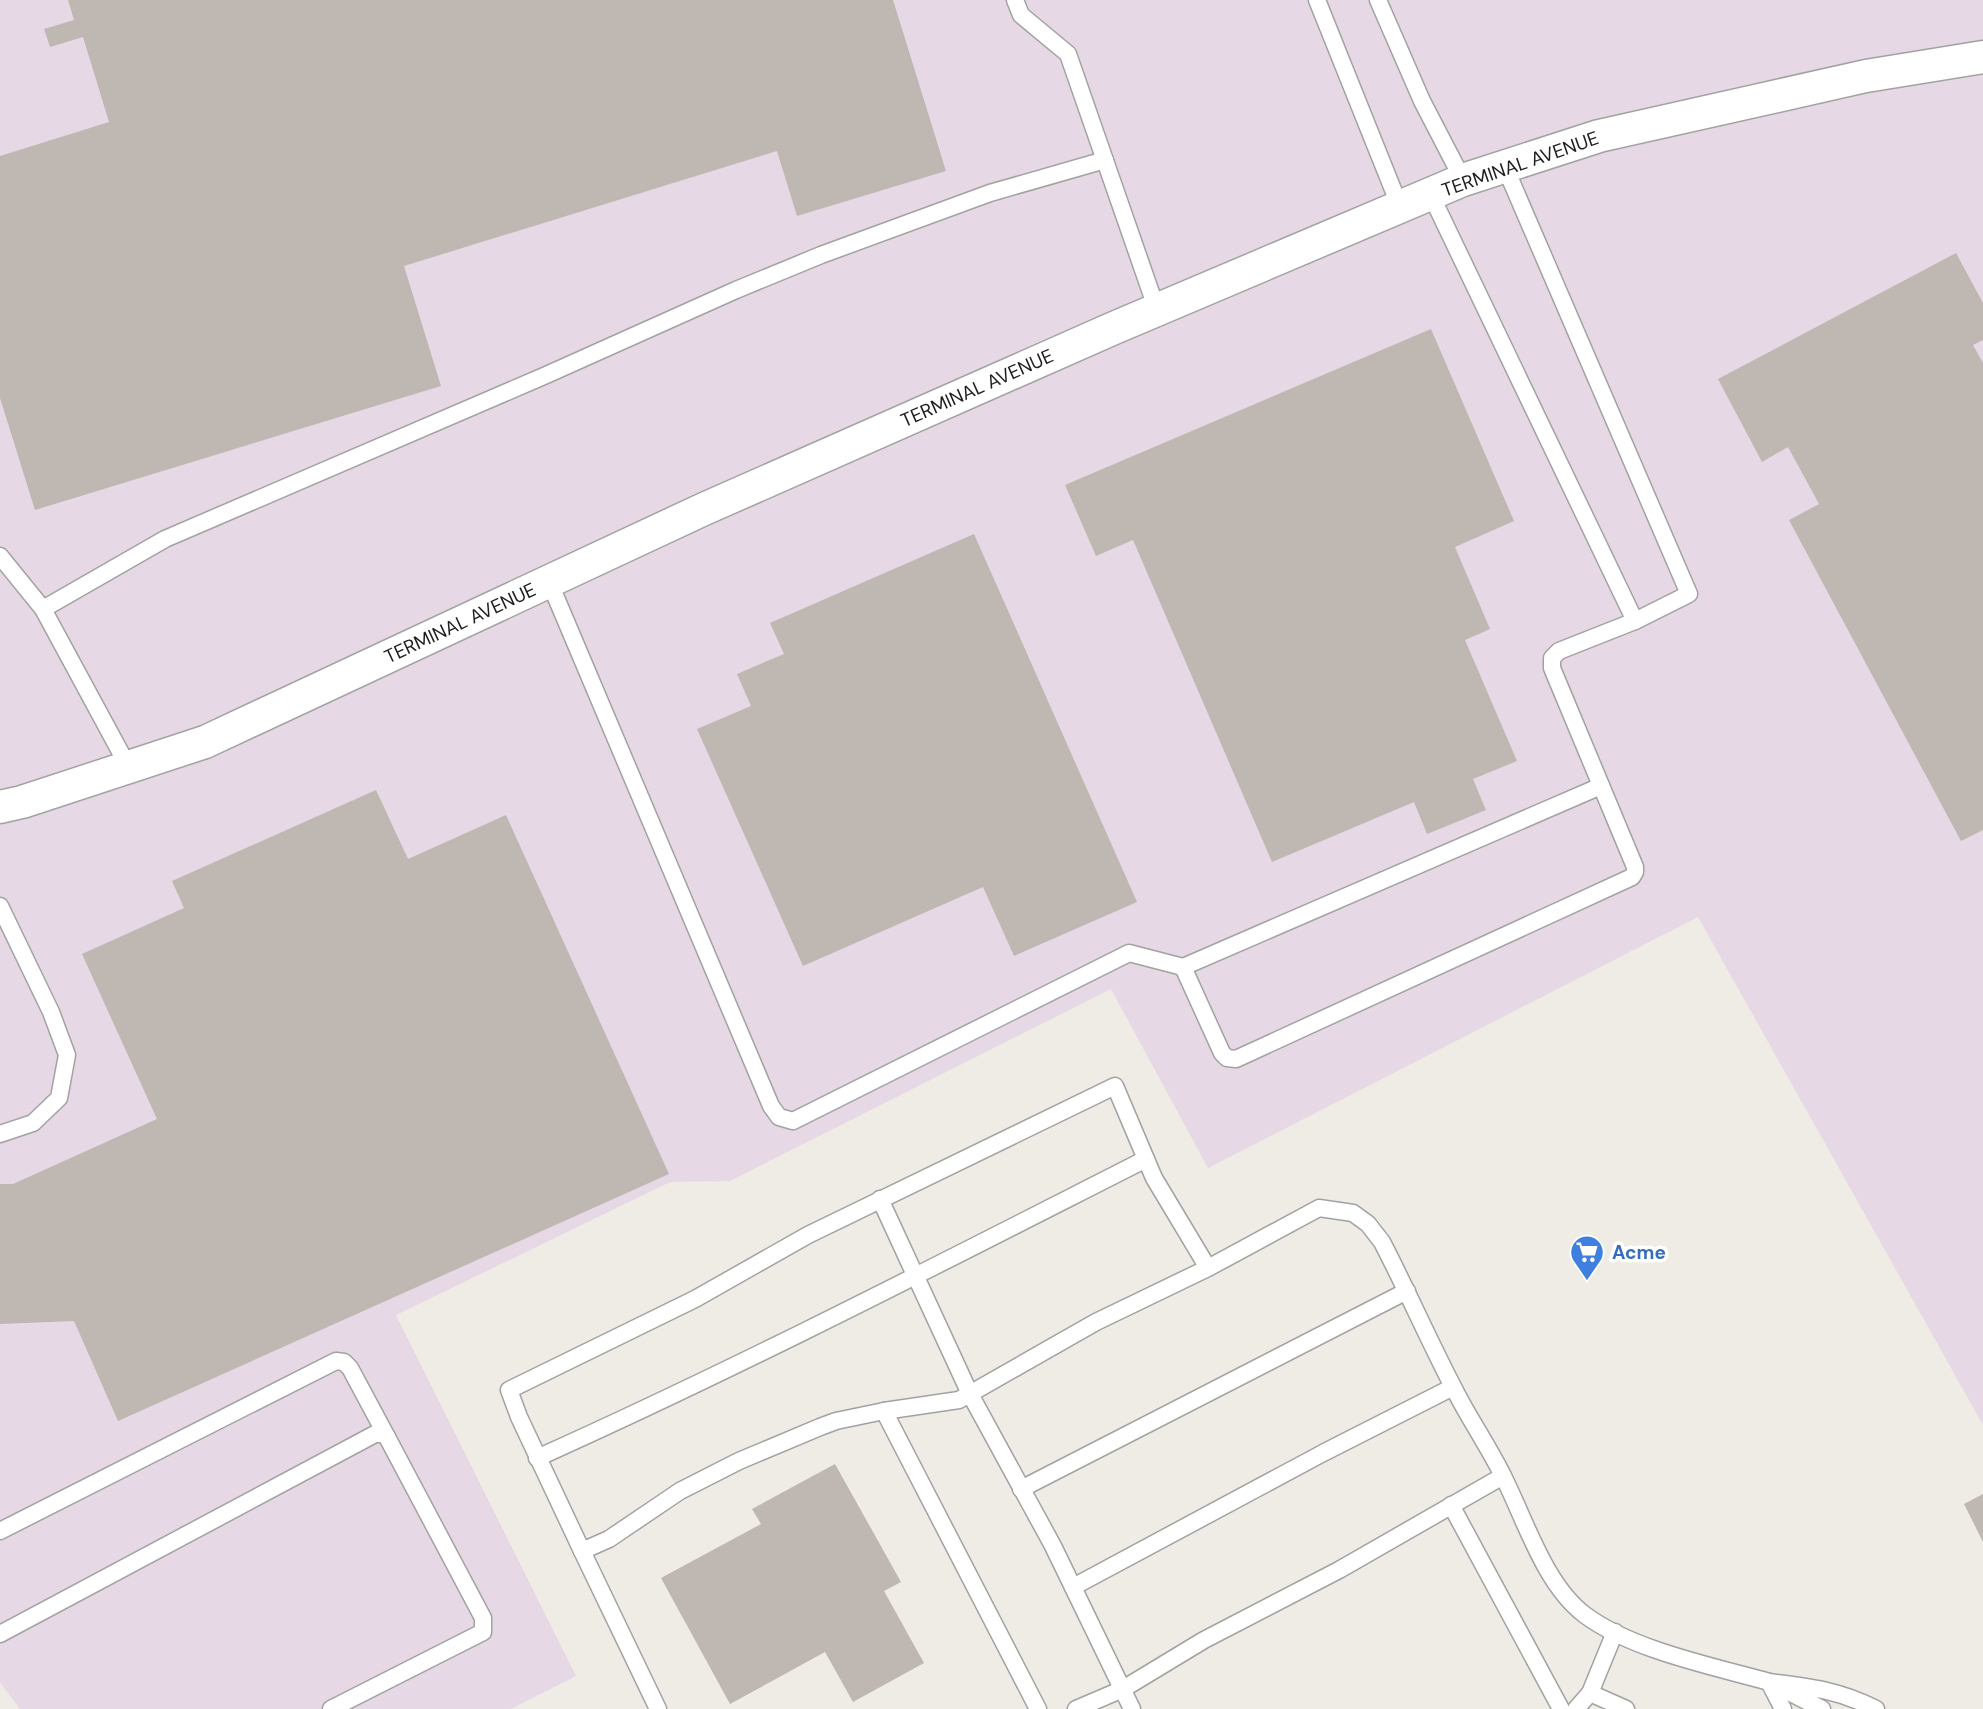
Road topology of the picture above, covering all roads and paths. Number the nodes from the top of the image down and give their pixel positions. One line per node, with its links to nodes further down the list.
1 (1016, 0): 5 (lane)
2 (1317, 0): 9 (lane)
3 (1378, 0): 7 (lane)
4 (1983, 57): 6 (street, TERMINAL AVENUE)
5 (1105, 160): 10 (lane); 13 (lane)
6 (1505, 167): 7 (street, TERMINAL AVENUE); 14 (lane)
7 (1463, 180): 8 (street, TERMINAL AVENUE)
8 (1430, 195): 9 (street, TERMINAL AVENUE); 14 (lane)
9 (1400, 207): 10 (street, TERMINAL AVENUE)
10 (1157, 310): 12 (street, TERMINAL AVENUE)
11 (0, 556): 13 (lane)
12 (548, 582): 15 (street, TERMINAL AVENUE); 19 (lane)
13 (43, 609): 15 (lane)
14 (1635, 621): 16 (lane)
15 (129, 768): 17 (street, TERMINAL AVENUE)
16 (1601, 786): 19 (lane); 19 (lane)
17 (0, 807)
18 (0, 906): 20 (lane)
19 (1183, 967)
20 (0, 1134)
21 (1146, 1159): 22 (lane); 23 (lane); 24 (lane)
22 (880, 1199): 24 (lane); 30 (lane)
23 (1208, 1268): 25 (lane); 27 (lane)
24 (916, 1276): 27 (lane); 30 (lane)
25 (1407, 1291): 26 (lane); 32 (lane)
26 (1453, 1387): 31 (lane); 36 (lane)
27 (970, 1394): 28 (lane); 32 (lane)
28 (884, 1411): 35 (lane); 44 (lane)
29 (387, 1437): 34 (lane); 38 (lane); 42 (lane)
30 (537, 1458): 35 (lane)
31 (1503, 1476): 33 (lane); 37 (lane)
32 (1021, 1489): 36 (lane)
33 (1451, 1505): 40 (lane); 47 (lane)
34 (0, 1531)
35 (582, 1551): 43 (lane)
36 (1073, 1587): 40 (lane)
37 (1615, 1632): 39 (lane); 41 (lane)
38 (0, 1634)
39 (1769, 1682): 50 (lane); 51 (lane); 52 (lane)
40 (1123, 1689): 45 (lane); 46 (lane)
41 (1590, 1693): 48 (lane); 49 (lane)
42 (331, 1709)
43 (658, 1709)
44 (1038, 1709)
45 (1076, 1709)
46 (1132, 1709)
47 (1561, 1709)
48 (1576, 1709)
49 (1626, 1709)
50 (1783, 1709)
51 (1822, 1709)
52 (1876, 1709)

